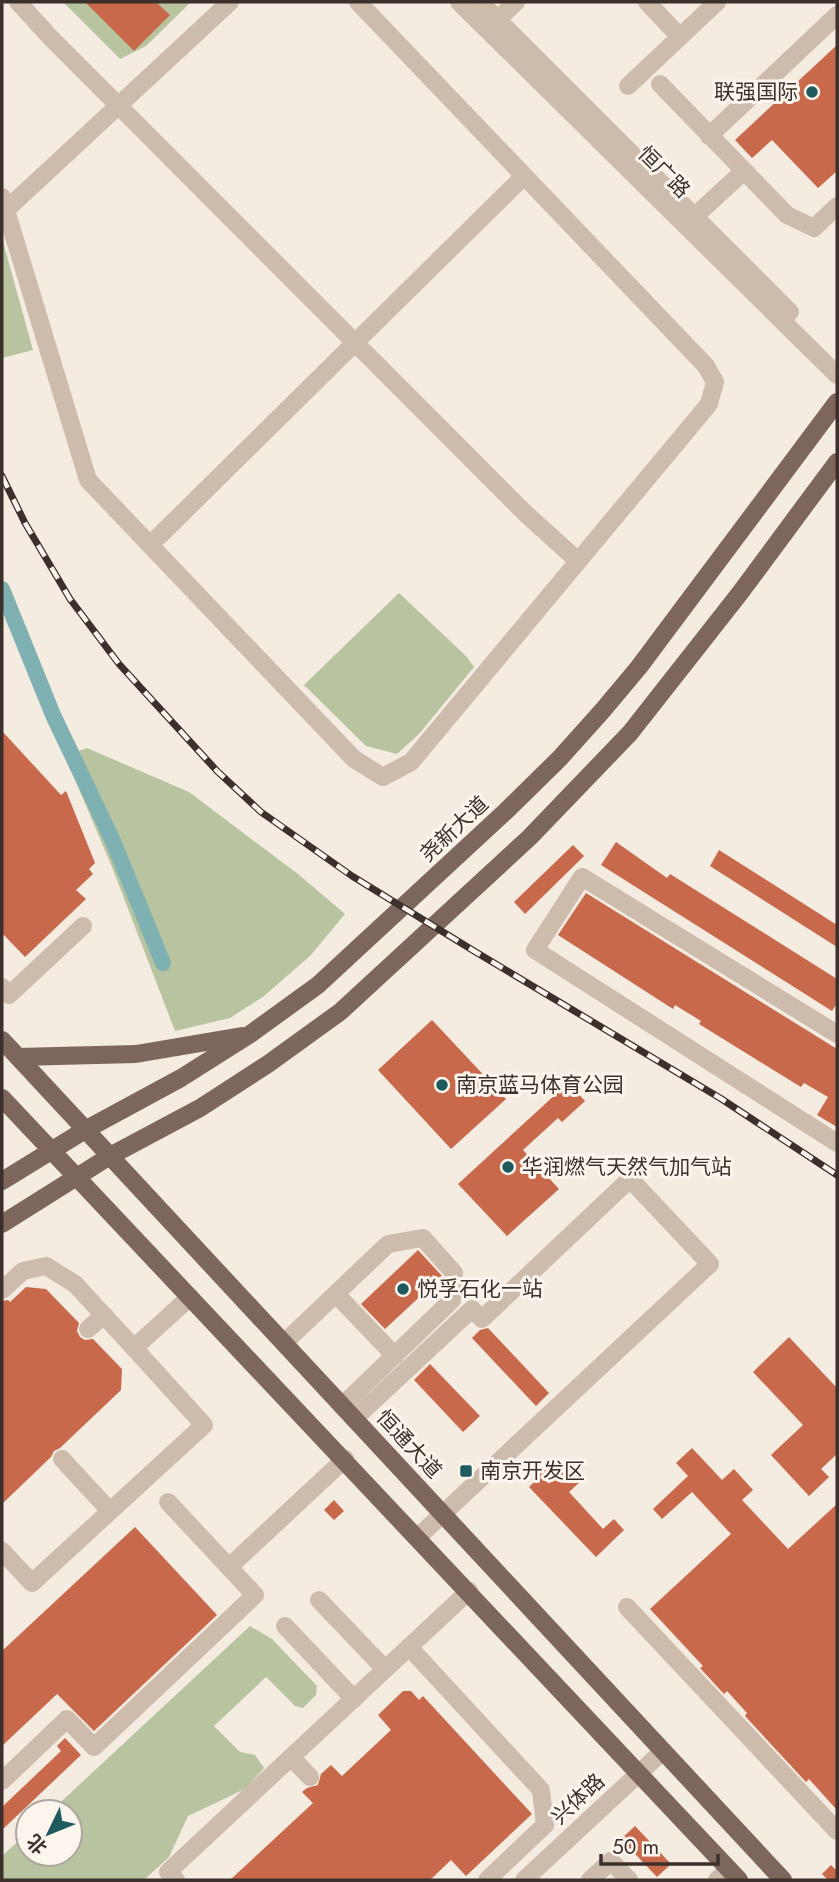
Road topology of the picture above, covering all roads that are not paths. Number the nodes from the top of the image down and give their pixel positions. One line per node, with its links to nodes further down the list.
1 (18, 2): 14 (street)
2 (230, 2): 14 (street)
3 (358, 2): 17 (street)
4 (459, 2): 23 (street, 恒广路)
5 (480, 2): 10 (street, 恒广路)
6 (516, 2): 10 (street)
7 (647, 2): 11 (street)
8 (717, 2): 11 (street)
9 (837, 15): 15 (street)
10 (498, 19): 20 (street, 恒广路)
11 (680, 37): 13 (street)
12 (660, 85): 15 (street)
13 (628, 86)
14 (118, 105): 18 (street); 21 (street)
15 (709, 136): 16 (street)
16 (744, 171): 19 (street); 20 (street)
17 (524, 176): 21 (street); 27 (street)
18 (4, 204): 26 (street)
19 (837, 206)
20 (695, 216): 22 (street, 恒广路)
21 (355, 342): 26 (street); 27 (street)
22 (837, 359)
23 (837, 375)
24 (837, 402): 31 (main road, 尧新大道)
25 (837, 462): 38 (main road)
26 (150, 545): 27 (street)
27 (578, 561)
28 (83, 926): 29 (street)
29 (2, 986)
30 (837, 1034): 36 (street)
31 (249, 1035): 33 (main road); 35 (main road, 尧新大道)
32 (2, 1040): 33 (main road, 恒通大道)
33 (18, 1057): 35 (main road, 恒通大道)
34 (2, 1098): 37 (main road)
35 (85, 1130): 37 (main road, 尧新大道); 38 (main road, 恒通大道)
36 (837, 1143)
37 (50, 1151): 39 (main road); 40 (main road, 尧新大道)
38 (110, 1156): 39 (main road); 47 (main road, 恒通大道)
39 (75, 1178): 41 (main road); 44 (main road)
40 (2, 1181)
41 (2, 1224)
42 (2, 1290): 45 (street)
43 (336, 1294): 47 (street); 49 (street); 49 (street)
44 (190, 1297): 48 (street); 52 (main road)
45 (103, 1315): 46 (street); 48 (street)
46 (88, 1329)
47 (284, 1343): 50 (main road, 恒通大道)
48 (134, 1348): 54 (street)
49 (395, 1356): 50 (street)
50 (348, 1412): 55 (main road, 恒通大道); 55 (street)
51 (62, 1459): 54 (street)
52 (345, 1460): 56 (main road); 58 (street)
53 (169, 1502): 58 (street)
54 (110, 1511): 57 (street)
55 (442, 1513): 56 (street); 66 (main road, 恒通大道)
56 (418, 1537): 59 (main road)
57 (2, 1551)
58 (229, 1567): 70 (street)
59 (469, 1591): 63 (street); 68 (main road)
60 (319, 1600): 64 (street)
61 (627, 1607): 71 (street)
62 (285, 1626): 65 (street)
63 (409, 1647): 64 (street); 74 (street)
64 (385, 1670): 65 (street)
65 (354, 1699): 67 (street)
66 (663, 1751): 68 (street, 兴体路); 78 (main road, 恒通大道)
67 (291, 1757): 69 (street); 73 (street)
68 (640, 1773): 72 (main road); 75 (street, 兴体路)
69 (310, 1777)
70 (2, 1781)
71 (837, 1831)
72 (728, 1877)
73 (176, 1880)
74 (487, 1880)
75 (524, 1880)
76 (590, 1880): 77 (street)
77 (629, 1880)
78 (783, 1880)

